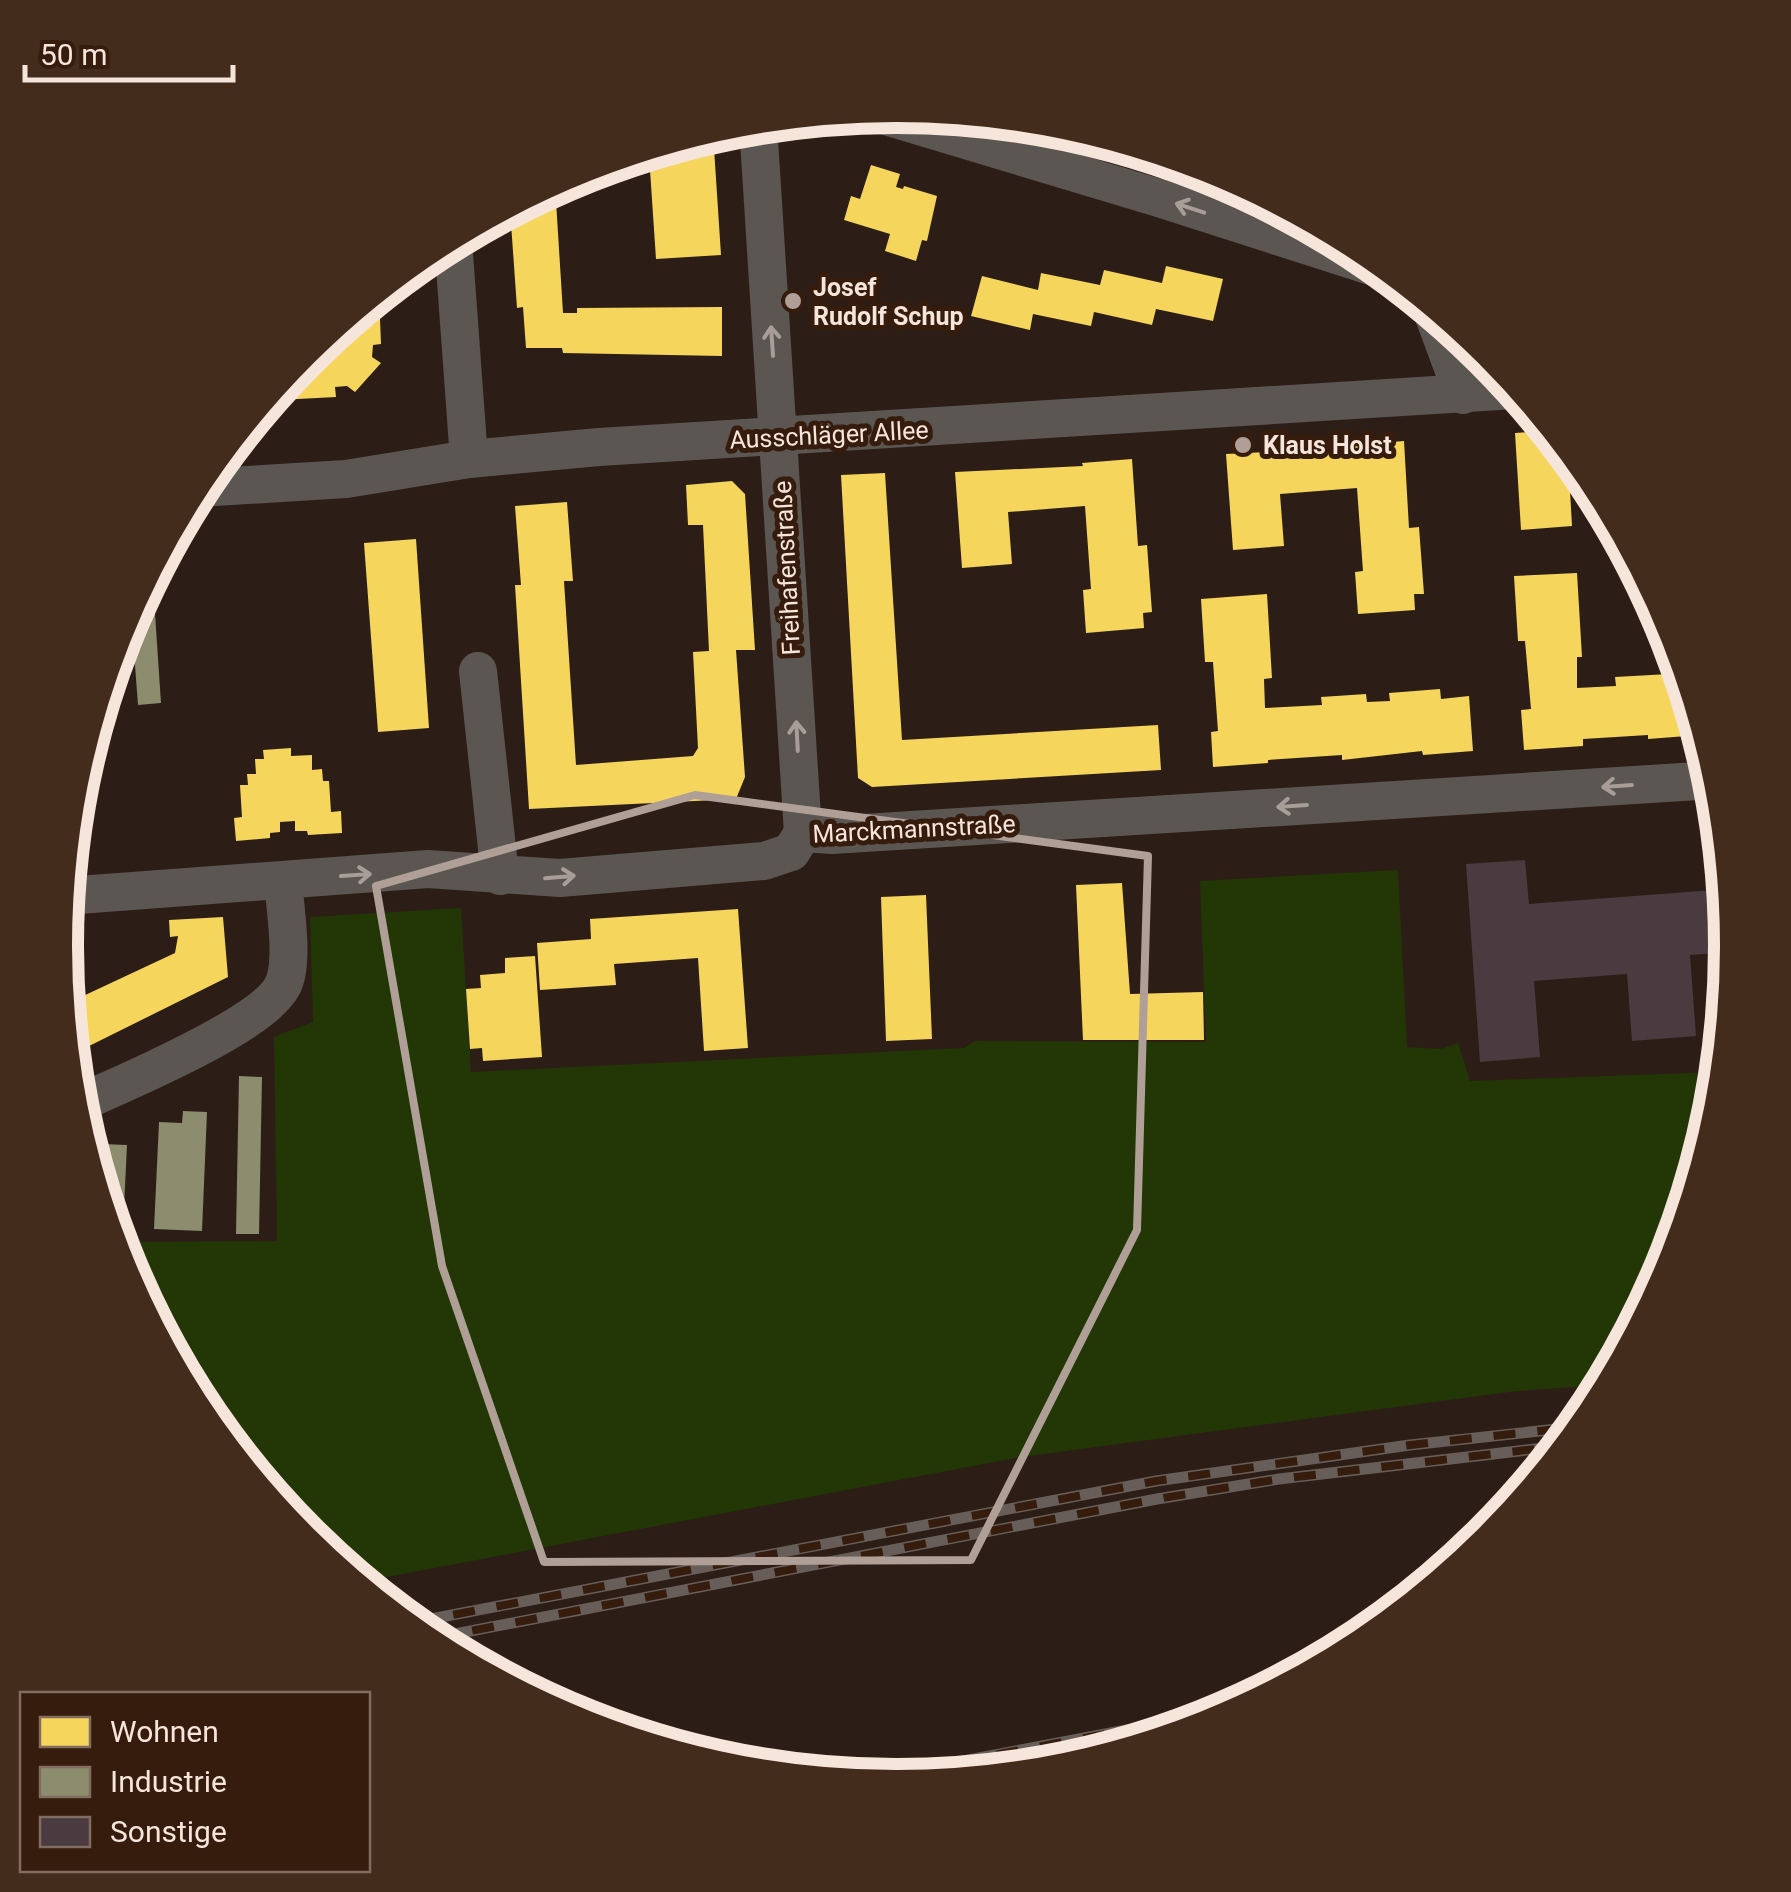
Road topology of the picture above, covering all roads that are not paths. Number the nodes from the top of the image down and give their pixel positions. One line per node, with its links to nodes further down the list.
1 (933, 129): 3 (street, one-way to 1)
2 (759, 140): 8 (street, Freihafenstraße, one-way to 2)
3 (1327, 252)
4 (454, 258): 9 (street)
5 (1442, 337): 7 (street)
6 (1497, 392): 7 (street, Ausschläger Allee)
7 (1462, 395): 8 (street, Ausschläger Allee)
8 (779, 438): 9 (street, Ausschläger Allee); 13 (street, Freihafenstraße, one-way to 8)
9 (469, 459): 10 (street, Ausschläger Allee)
10 (219, 487)
11 (478, 671): 14 (street)
12 (1697, 781): 13 (street, Marckmannstraße, one-way to 13)
13 (802, 833): 14 (street, Marckmannstraße, one-way to 13)
14 (500, 876): 15 (street, Marckmannstraße, one-way to 14)
15 (284, 880): 16 (street, Marckmannstraße); 17 (street)
16 (79, 895)
17 (92, 1098)

